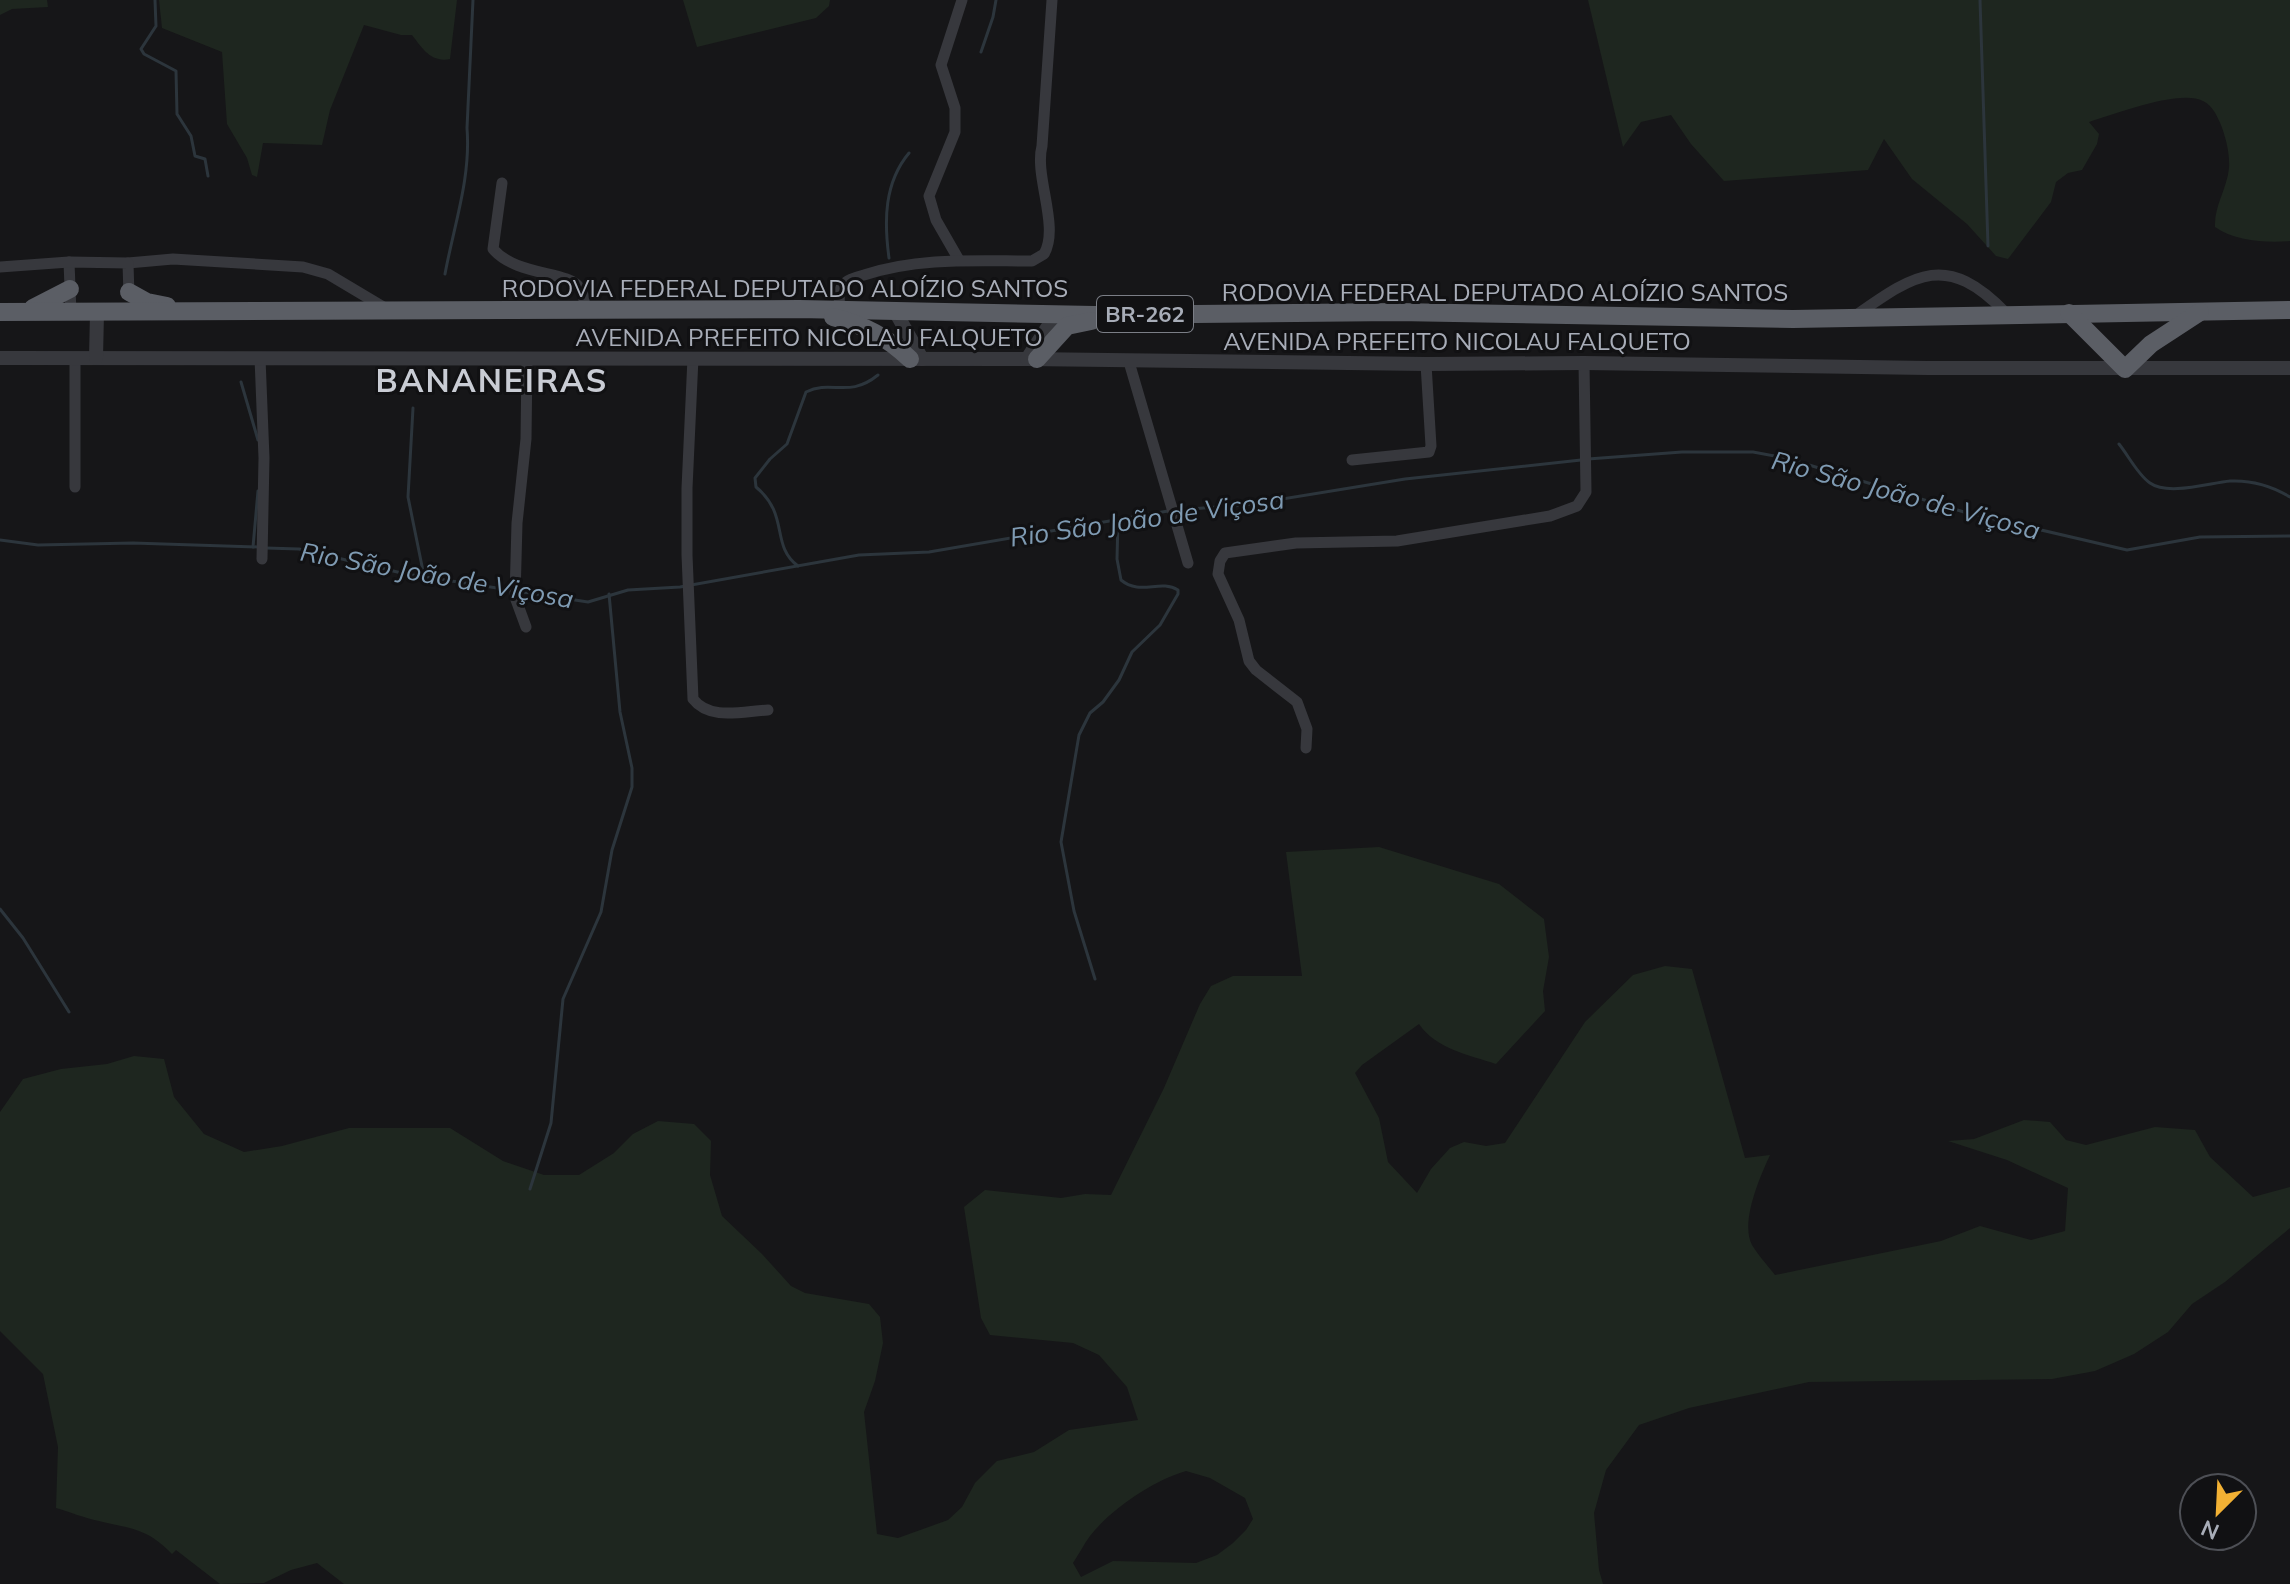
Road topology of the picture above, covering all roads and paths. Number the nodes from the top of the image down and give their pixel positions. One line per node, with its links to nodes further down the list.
1 (962, 0): 4 (street)
2 (1052, 0): 4 (street)
3 (502, 183): 14 (street)
4 (959, 260): 11 (street)
5 (69, 262): 6 (street); 7 (street); 8 (street)
6 (128, 263): 9 (street); 13 (street)
7 (0, 267)
8 (70, 289): 17 (highway); 19 (street)
9 (129, 292): 21 (street); 22 (highway)
10 (799, 309): 11 (highway, RODOVIA FEDERAL DEPUTADO ALOÍZIO SANTOS / BR-262); 14 (highway, RODOVIA FEDERAL DEPUTADO ALOÍZIO SANTOS / BR-262); 34 (highway)
11 (840, 310): 15 (highway, RODOVIA FEDERAL DEPUTADO ALOÍZIO SANTOS / BR-262)
12 (2290, 310): 18 (highway, RODOVIA FEDERAL DEPUTADO ALOÍZIO SANTOS / BR-262)
13 (389, 311): 14 (highway, RODOVIA FEDERAL DEPUTADO ALOÍZIO SANTOS / BR-262); 22 (highway, RODOVIA FEDERAL DEPUTADO ALOÍZIO SANTOS / BR-262)
14 (585, 311)
15 (895, 311): 25 (highway, RODOVIA FEDERAL DEPUTADO ALOÍZIO SANTOS / BR-262); 34 (street)
16 (0, 312): 17 (highway, RODOVIA FEDERAL DEPUTADO ALOÍZIO SANTOS / BR-262)
17 (22, 312): 19 (highway, RODOVIA FEDERAL DEPUTADO ALOÍZIO SANTOS / BR-262)
18 (2200, 312): 24 (highway, RODOVIA FEDERAL DEPUTADO ALOÍZIO SANTOS / BR-262); 40 (highway)
19 (71, 313): 20 (highway, RODOVIA FEDERAL DEPUTADO ALOÍZIO SANTOS / BR-262)
20 (97, 313): 21 (highway, RODOVIA FEDERAL DEPUTADO ALOÍZIO SANTOS / BR-262); 29 (street)
21 (129, 313): 22 (highway, RODOVIA FEDERAL DEPUTADO ALOÍZIO SANTOS / BR-262)
22 (193, 313)
23 (2006, 313): 24 (highway, RODOVIA FEDERAL DEPUTADO ALOÍZIO SANTOS / BR-262); 27 (highway, RODOVIA FEDERAL DEPUTADO ALOÍZIO SANTOS / BR-262); 27 (street)
24 (2069, 313): 40 (highway)
25 (1056, 314): 26 (highway, RODOVIA FEDERAL DEPUTADO ALOÍZIO SANTOS / BR-262); 35 (street)
26 (1145, 314): 27 (highway, RODOVIA FEDERAL DEPUTADO ALOÍZIO SANTOS / BR-262); 35 (highway)
27 (1852, 318)
28 (0, 358): 32 (street, AVENIDA PREFEITO NICOLAU FALQUETO)
29 (96, 358): 30 (street, AVENIDA PREFEITO NICOLAU FALQUETO); 32 (street, AVENIDA PREFEITO NICOLAU FALQUETO)
30 (260, 358): 33 (street, AVENIDA PREFEITO NICOLAU FALQUETO); 43 (street)
31 (693, 358): 33 (street, AVENIDA PREFEITO NICOLAU FALQUETO); 34 (street, AVENIDA PREFEITO NICOLAU FALQUETO); 46 (street)
32 (75, 359): 42 (street)
33 (527, 359): 45 (street)
34 (916, 359): 35 (street, AVENIDA PREFEITO NICOLAU FALQUETO)
35 (1032, 359): 36 (street, AVENIDA PREFEITO NICOLAU FALQUETO)
36 (1129, 362): 38 (street, AVENIDA PREFEITO NICOLAU FALQUETO); 44 (street)
37 (1584, 363): 38 (street, AVENIDA PREFEITO NICOLAU FALQUETO); 40 (street, AVENIDA PREFEITO NICOLAU FALQUETO); 47 (street)
38 (1426, 364): 41 (street)
39 (2290, 368): 40 (street, AVENIDA PREFEITO NICOLAU FALQUETO)
40 (2125, 369)
41 (1352, 460)
42 (75, 487)
43 (262, 554)
44 (1188, 563)
45 (526, 627)
46 (768, 710)
47 (1306, 748)

